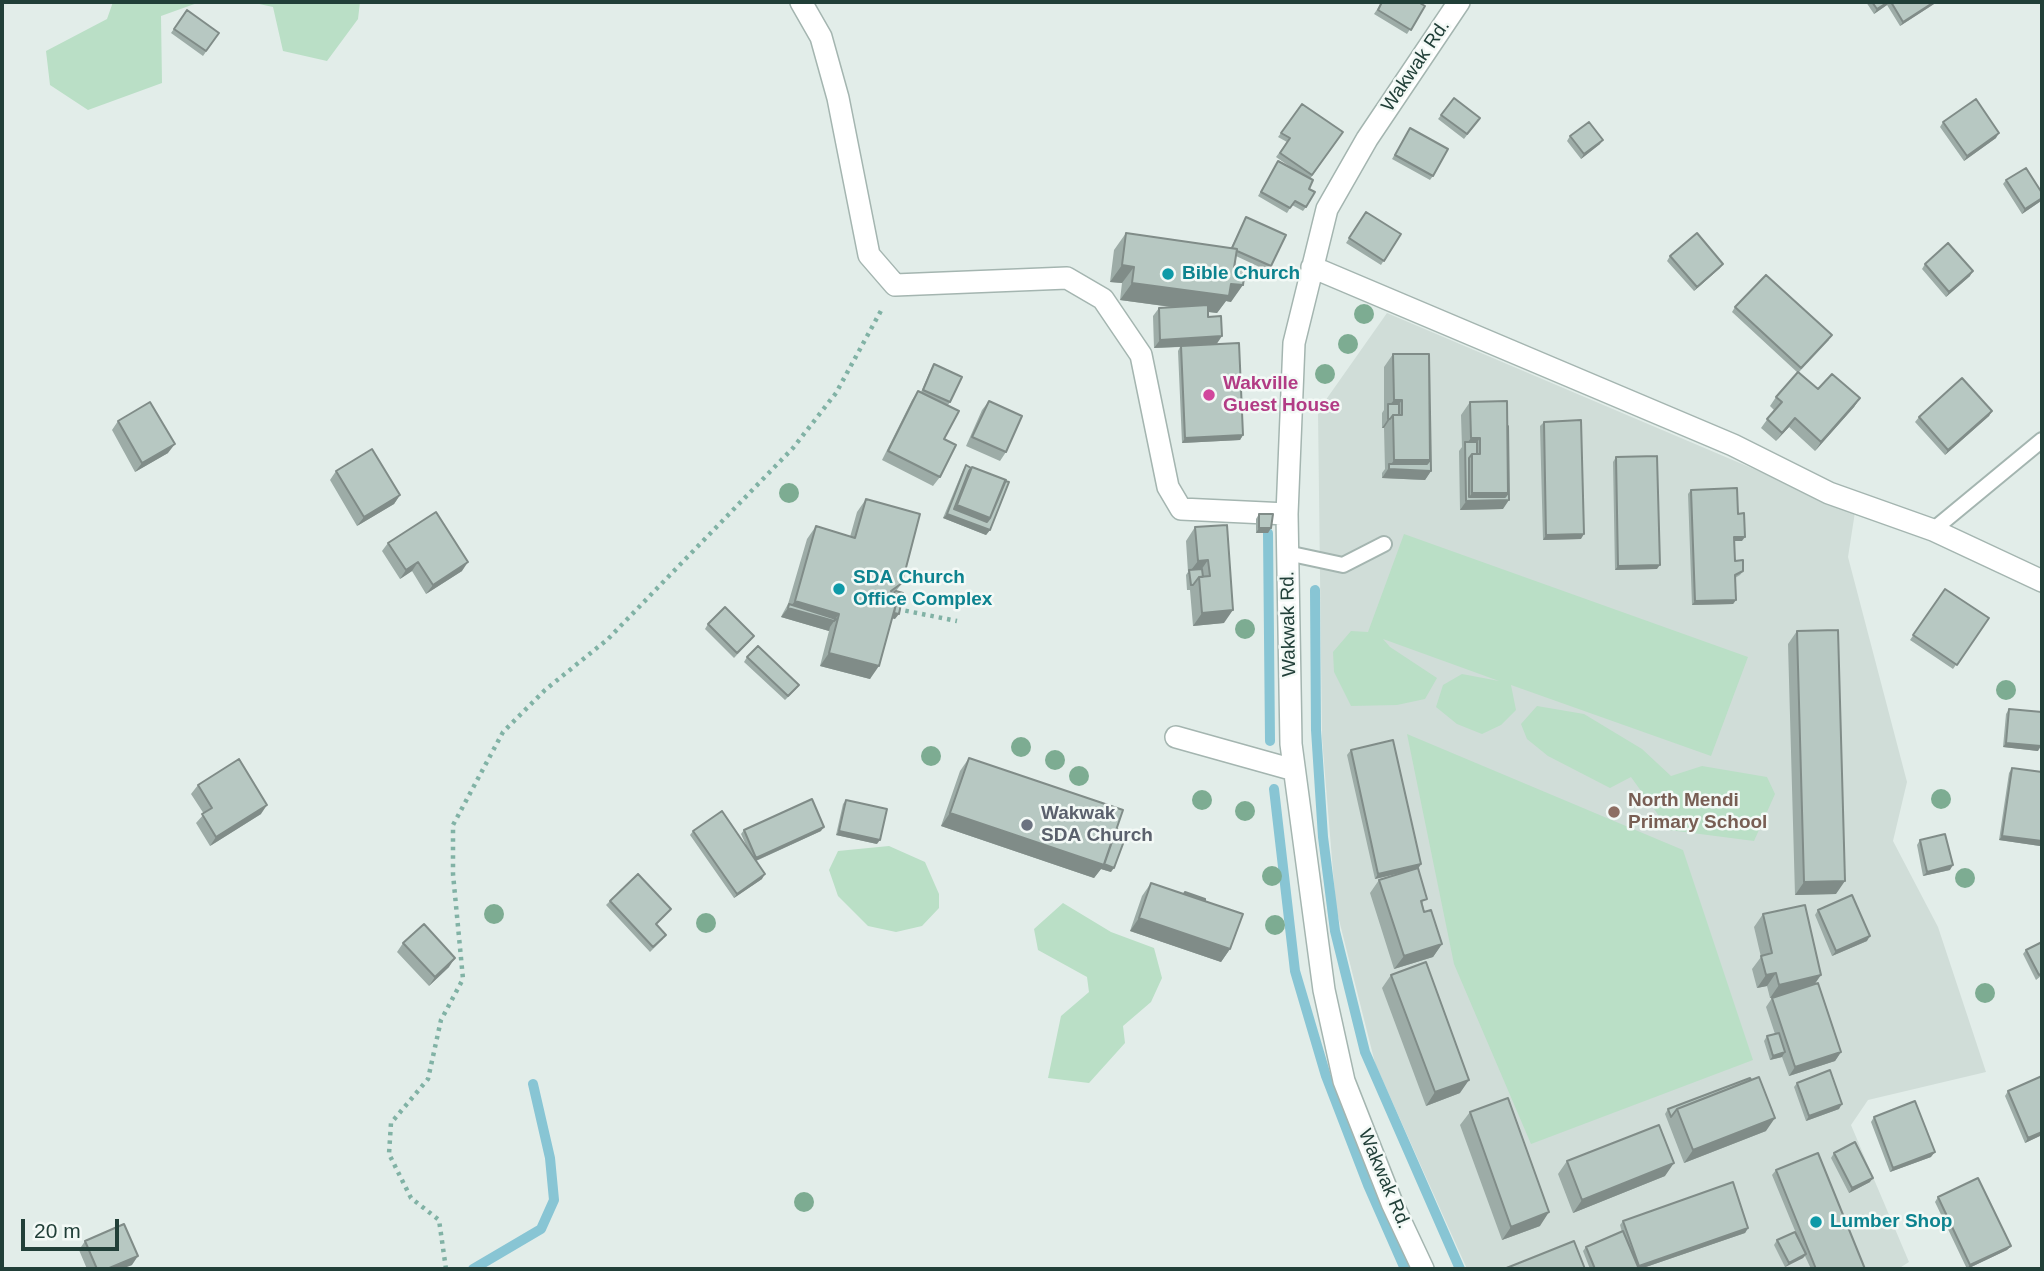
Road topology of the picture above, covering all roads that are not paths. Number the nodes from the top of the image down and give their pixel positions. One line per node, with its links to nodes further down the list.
1 (801, 2): 5 (street)
2 (1459, 2): 3 (street, Wakwak Rd.)
3 (1312, 267): 5 (street, Wakwak Rd.); 6 (street)
4 (2042, 440): 6 (lane)
5 (1287, 514): 8 (street, Wakwak Rd.)
6 (1933, 530): 9 (street)
7 (1384, 544): 8 (lane)
8 (1287, 553): 11 (street, Wakwak Rd.)
9 (2042, 581)
10 (1176, 737): 11 (street)
11 (1294, 770): 12 (street, Wakwak Rd.)
12 (1423, 1269)

